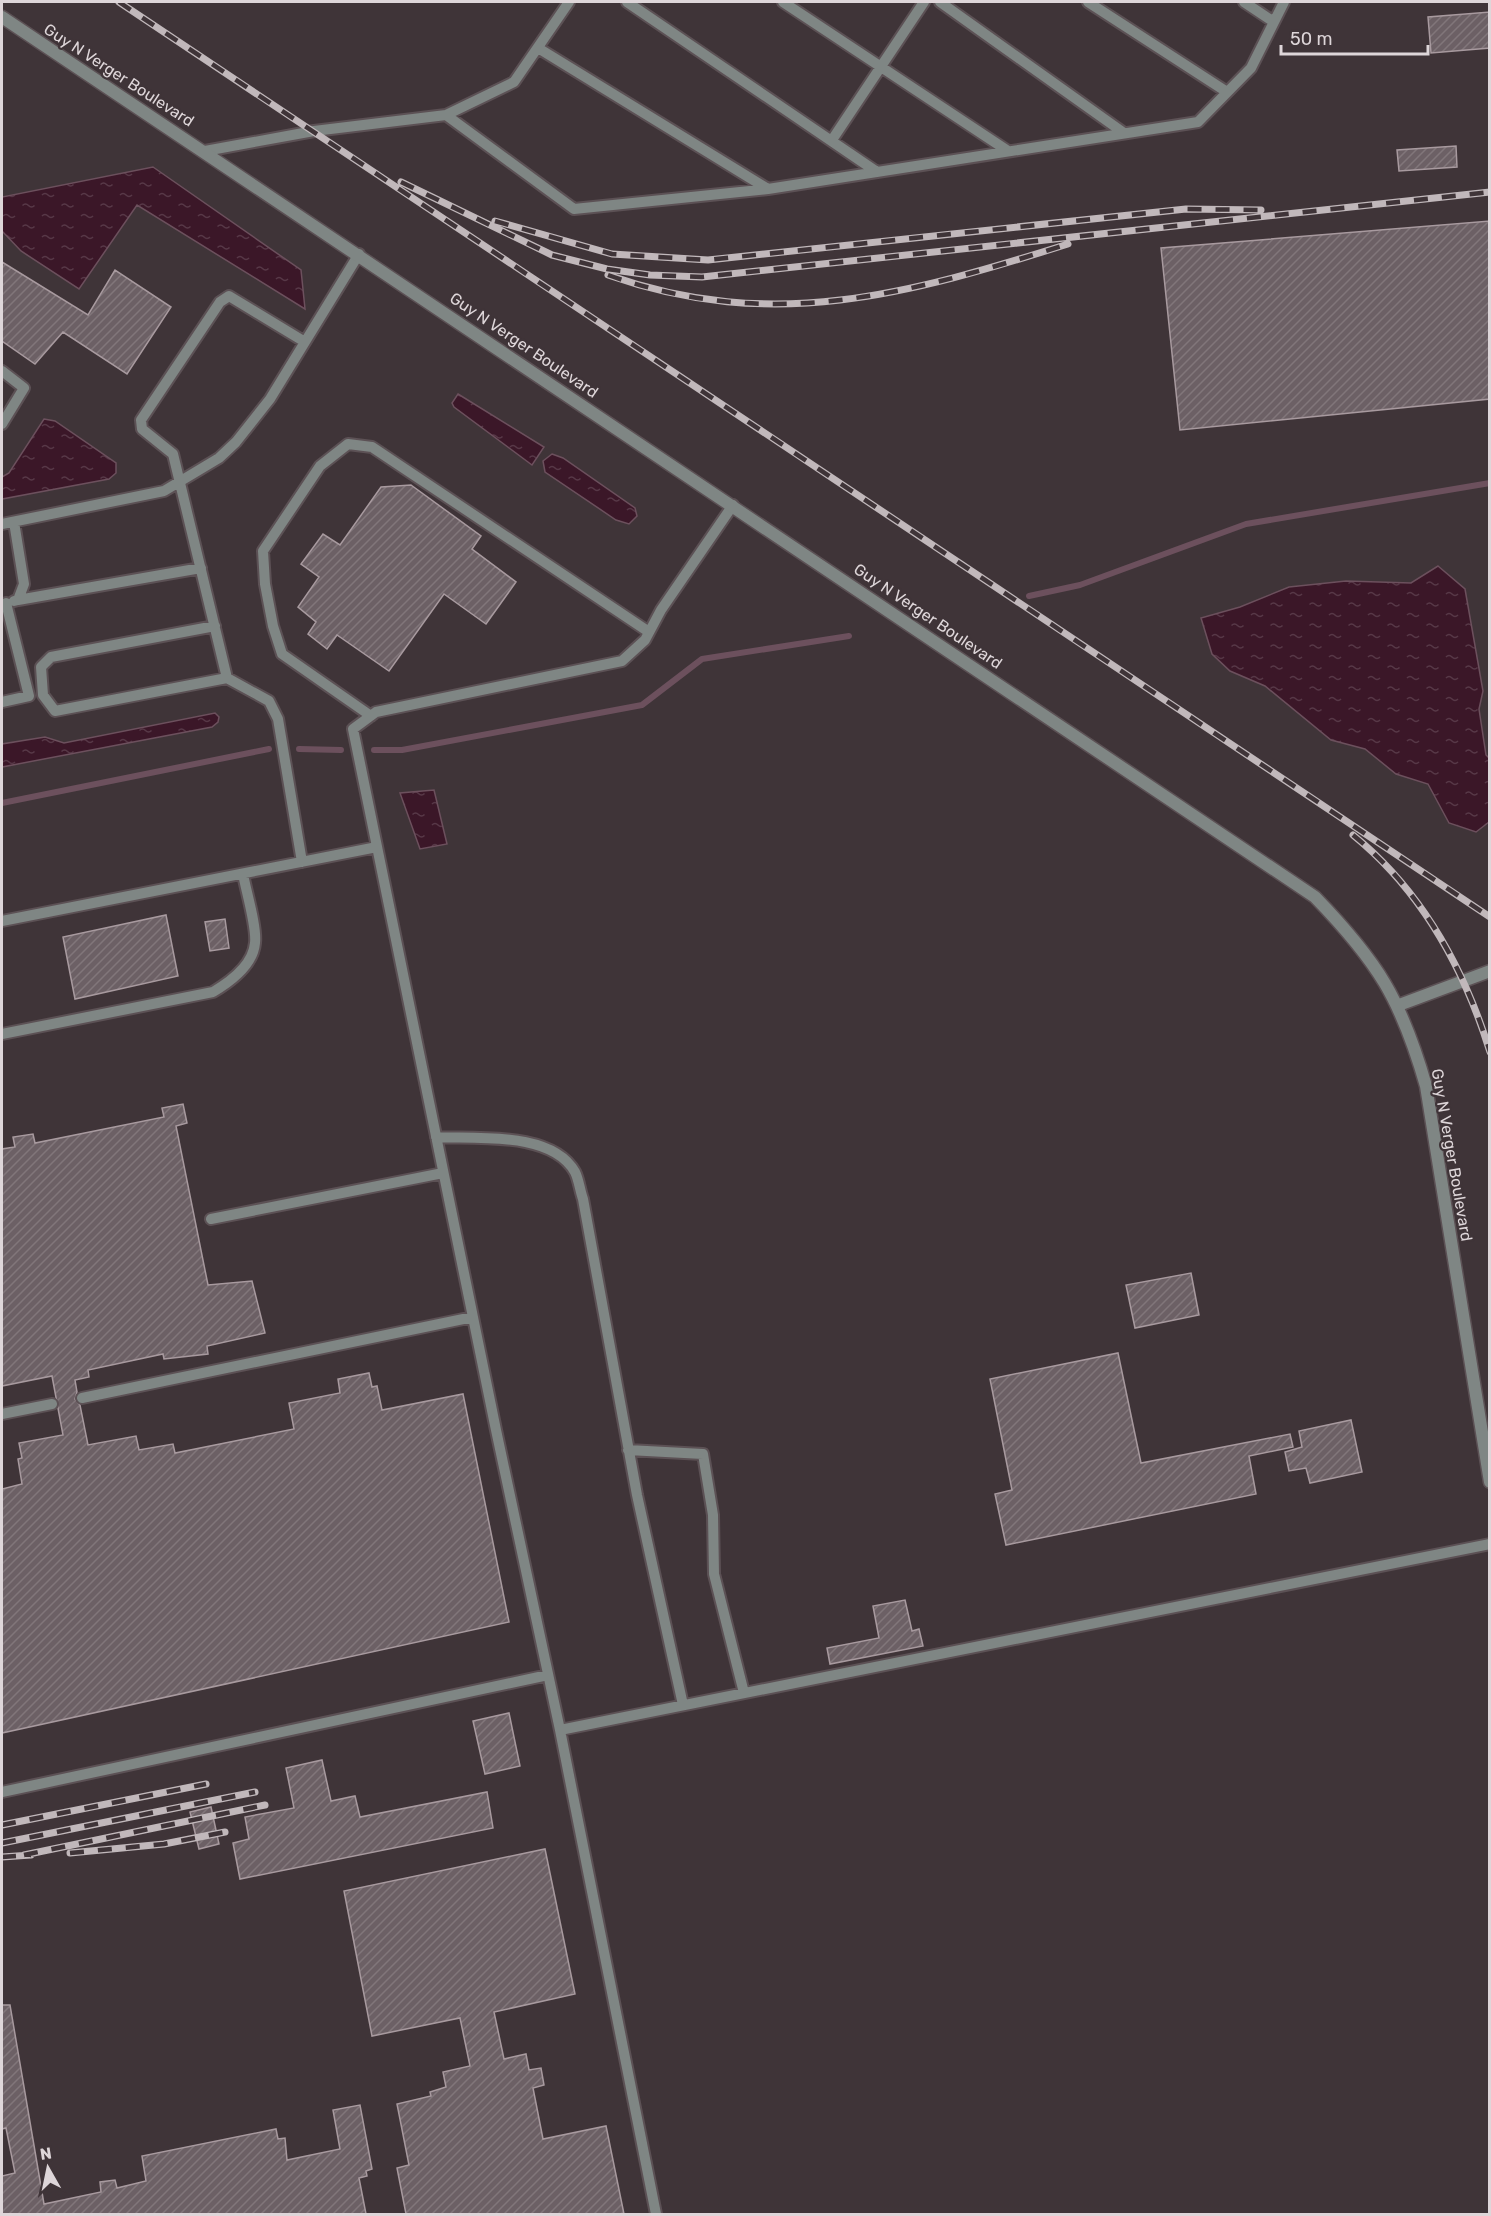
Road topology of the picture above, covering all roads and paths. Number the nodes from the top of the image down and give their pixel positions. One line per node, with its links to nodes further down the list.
1 (569, 2): 11 (lane)
2 (627, 2): 16 (lane)
3 (783, 2): 12 (lane)
4 (924, 2): 12 (lane)
5 (940, 2): 15 (lane)
6 (1088, 2): 13 (lane)
7 (1244, 2): 10 (lane)
8 (1284, 2): 10 (lane)
9 (2, 17): 17 (street, Guy N Verger Boulevard)
10 (1274, 22): 13 (lane)
11 (538, 48): 14 (lane); 20 (lane)
12 (882, 65): 16 (lane); 18 (lane)
13 (1227, 92): 15 (lane)
14 (446, 115): 17 (lane); 20 (lane)
15 (1124, 133): 18 (lane)
16 (832, 140): 19 (lane)
17 (205, 151): 21 (street, Guy N Verger Boulevard)
18 (1008, 151): 19 (lane)
19 (877, 172): 20 (lane)
20 (768, 189)
21 (358, 254): 22 (lane); 26 (street, Guy N Verger Boulevard)
22 (305, 342): 25 (lane); 25 (lane)
23 (2, 371): 24 (lane)
24 (2, 424)
25 (180, 482): 27 (lane); 29 (lane)
26 (733, 505): 33 (lane); 42 (street, Guy N Verger Boulevard)
27 (14, 522): 28 (lane); 30 (lane)
28 (2, 524)
29 (201, 568): 30 (lane); 32 (lane)
30 (18, 600): 31 (lane)
31 (4, 603): 35 (lane)
32 (215, 626): 34 (lane); 34 (lane)
33 (649, 632): 36 (lane); 36 (lane)
34 (227, 678): 38 (lane)
35 (2, 702)
36 (371, 716): 37 (lane)
37 (377, 847): 38 (lane); 44 (lane)
38 (302, 862): 39 (lane)
39 (243, 874): 40 (lane); 43 (lane)
40 (2, 921)
41 (1490, 971): 42 (street)
42 (1399, 1005): 52 (street, Guy N Verger Boulevard)
43 (2, 1034)
44 (436, 1137): 45 (lane); 51 (lane)
45 (443, 1173): 46 (lane); 47 (lane)
46 (212, 1219)
47 (473, 1317): 48 (lane); 54 (lane)
48 (82, 1398)
49 (52, 1404): 50 (lane)
50 (2, 1414)
51 (628, 1449): 55 (lane); 56 (lane)
52 (1490, 1482)
53 (1490, 1545): 55 (lane)
54 (548, 1675): 57 (lane); 58 (lane)
55 (744, 1693): 56 (lane)
56 (683, 1705): 57 (lane)
57 (560, 1730): 59 (lane)
58 (2, 1792)
59 (656, 2214)

